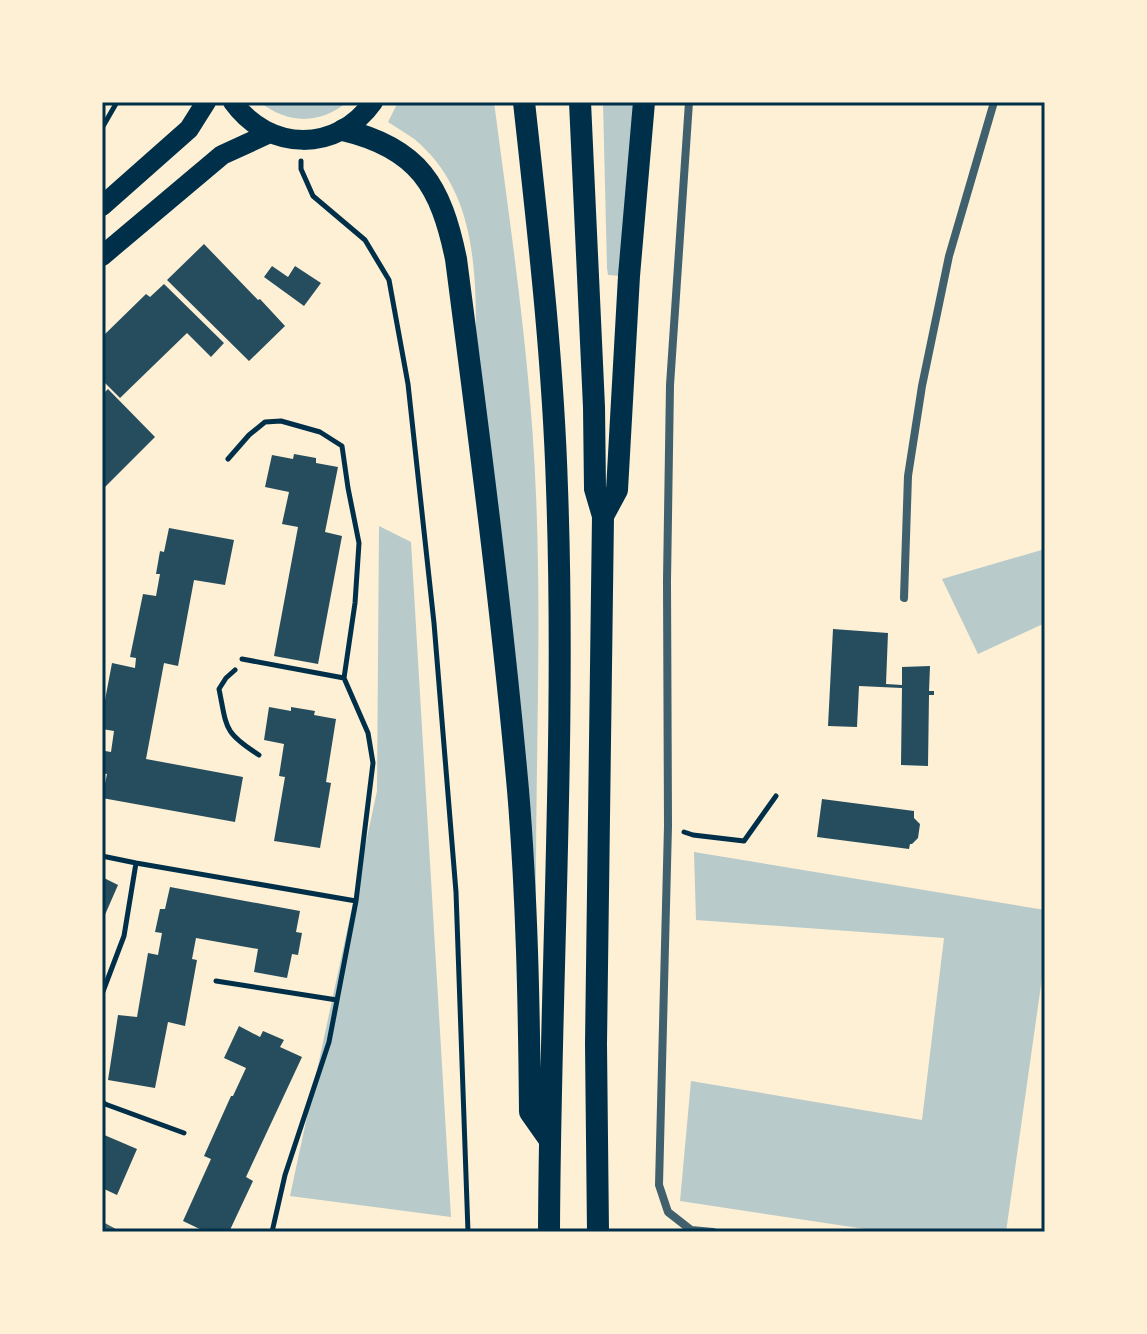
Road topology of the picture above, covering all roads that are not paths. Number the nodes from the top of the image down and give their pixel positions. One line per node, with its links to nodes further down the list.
1 (206, 102): 11 (main road)
2 (233, 102): 10 (main road)
3 (373, 102): 9 (main road)
4 (524, 102): 15 (highway)
5 (580, 102): 13 (highway)
6 (644, 102): 13 (highway)
7 (689, 102): 20 (street)
8 (994, 102): 14 (street)
9 (343, 130): 10 (main road); 15 (highway)
10 (270, 133): 12 (main road)
11 (102, 206)
12 (102, 256)
13 (603, 516): 19 (highway)
14 (904, 598)
15 (549, 1139): 18 (highway)
16 (102, 1226): 17 (street)
17 (113, 1232)
18 (549, 1232)
19 (598, 1232)
20 (713, 1232)

